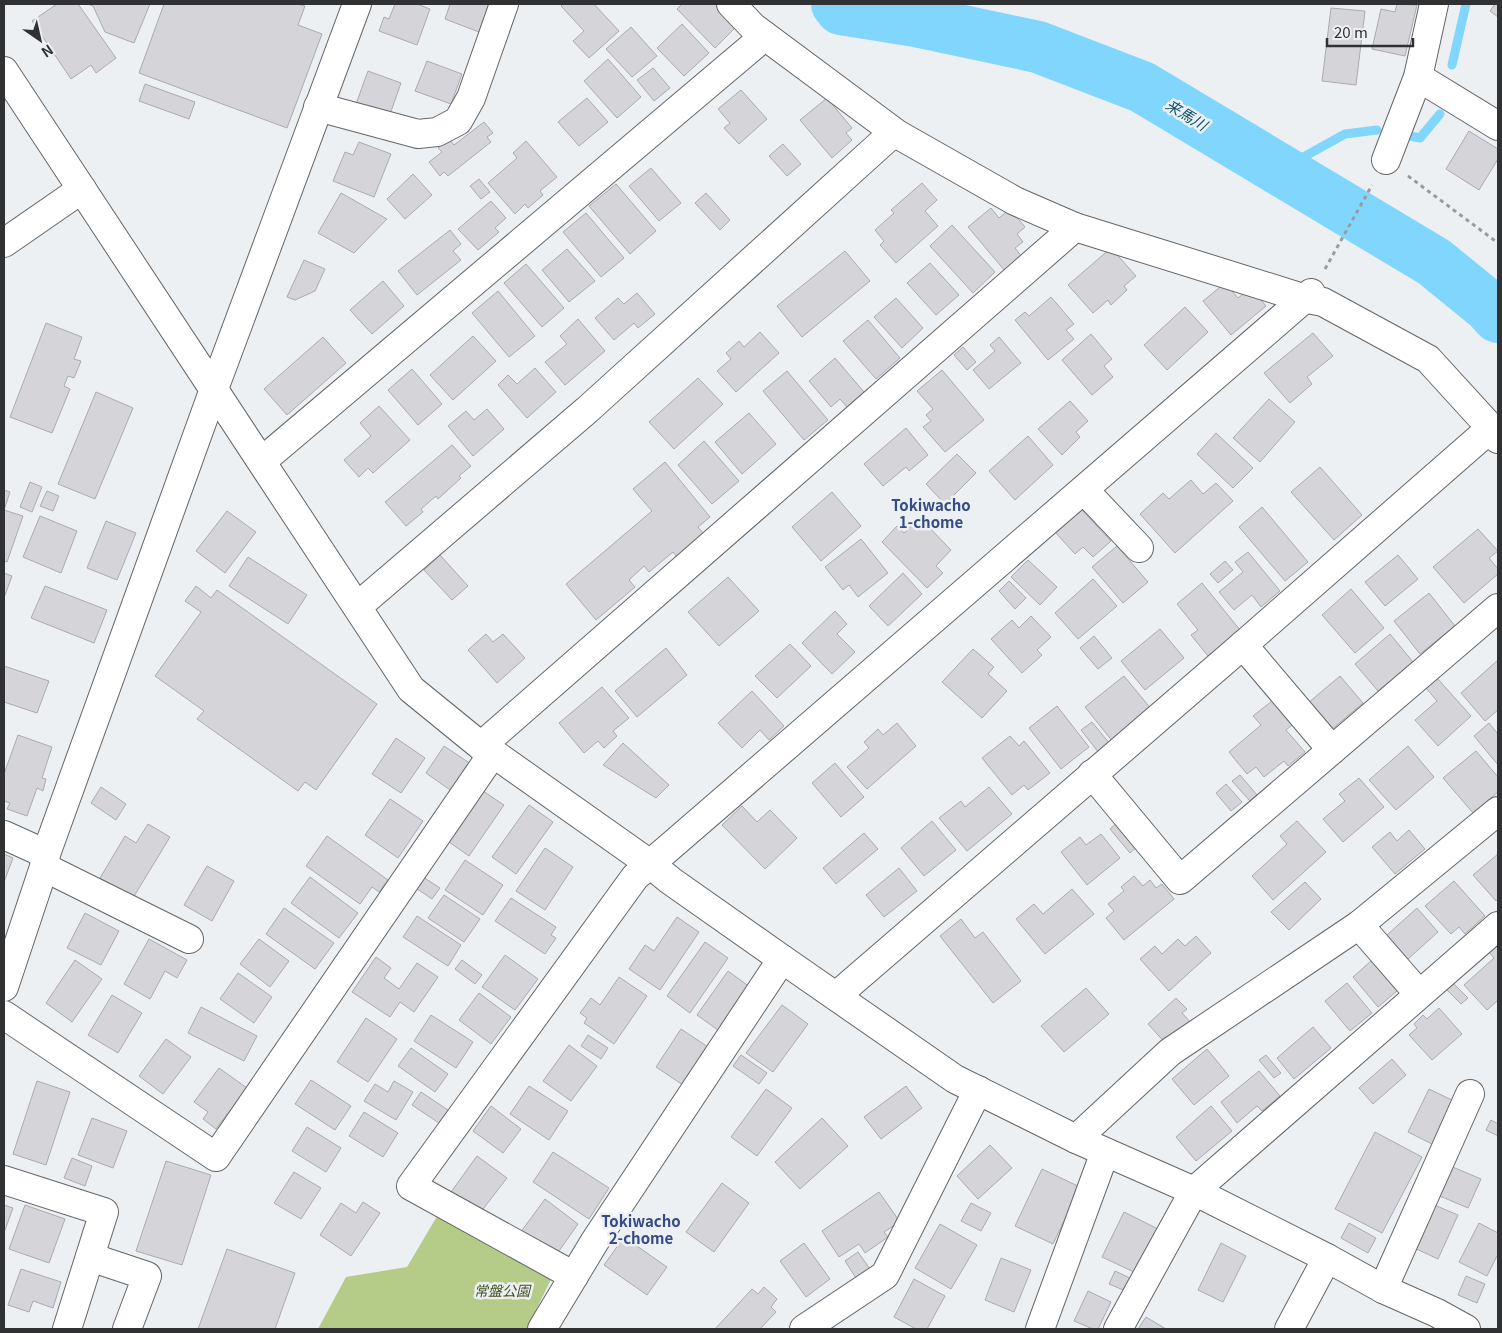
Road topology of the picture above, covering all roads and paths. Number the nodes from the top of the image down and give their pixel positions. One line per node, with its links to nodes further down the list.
1 (357, 4): 8 (street)
2 (504, 4): 8 (street)
3 (731, 4): 5 (street)
4 (1434, 4): 7 (street)
5 (765, 36): 10 (street); 19 (street)
6 (4, 70): 12 (street)
7 (1418, 76): 9 (street); 11 (street)
8 (318, 107): 17 (street)
9 (1498, 126)
10 (894, 132): 13 (street); 22 (street)
11 (1380, 171): 15 (path); 16 (path)
12 (82, 189): 14 (street); 17 (street)
13 (1075, 227): 16 (street); 25 (street)
14 (4, 243)
15 (1498, 243)
16 (1312, 289): 18 (street); 20 (street)
17 (214, 389): 19 (street); 30 (street)
18 (1494, 434): 24 (street)
19 (262, 461): 22 (street)
20 (1084, 490): 21 (street); 31 (street)
21 (1139, 548)
22 (358, 606): 25 (street)
23 (1498, 608): 26 (street)
24 (1243, 645): 26 (street); 27 (street)
25 (487, 750): 31 (street); 39 (street)
26 (1332, 750): 27 (street)
27 (1092, 774): 38 (street)
28 (1498, 811): 32 (street)
29 (4, 835): 30 (street)
30 (45, 860): 34 (street); 36 (street)
31 (650, 864): 35 (street); 48 (street)
32 (1359, 926): 37 (street); 42 (street)
33 (1498, 926): 37 (street)
34 (189, 939)
35 (782, 959): 38 (street); 48 (street)
36 (4, 987)
37 (1419, 994): 45 (street)
38 (836, 996): 40 (street)
39 (4, 1015)
40 (978, 1090): 42 (street); 54 (street)
41 (1470, 1094): 49 (street)
42 (1076, 1139): 43 (street)
43 (1105, 1152): 45 (street); 55 (street)
44 (4, 1180): 46 (street)
45 (1194, 1191): 47 (street); 56 (street)
46 (90, 1257): 51 (street); 52 (street)
47 (1327, 1258): 49 (street); 57 (street)
48 (574, 1276): 53 (street)
49 (1383, 1288): 50 (street)
50 (1432, 1321): 58 (street)
51 (66, 1329)
52 (128, 1329)
53 (542, 1329)
54 (804, 1329)
55 (1040, 1329)
56 (1118, 1329)
57 (1289, 1329)
58 (1466, 1329)

